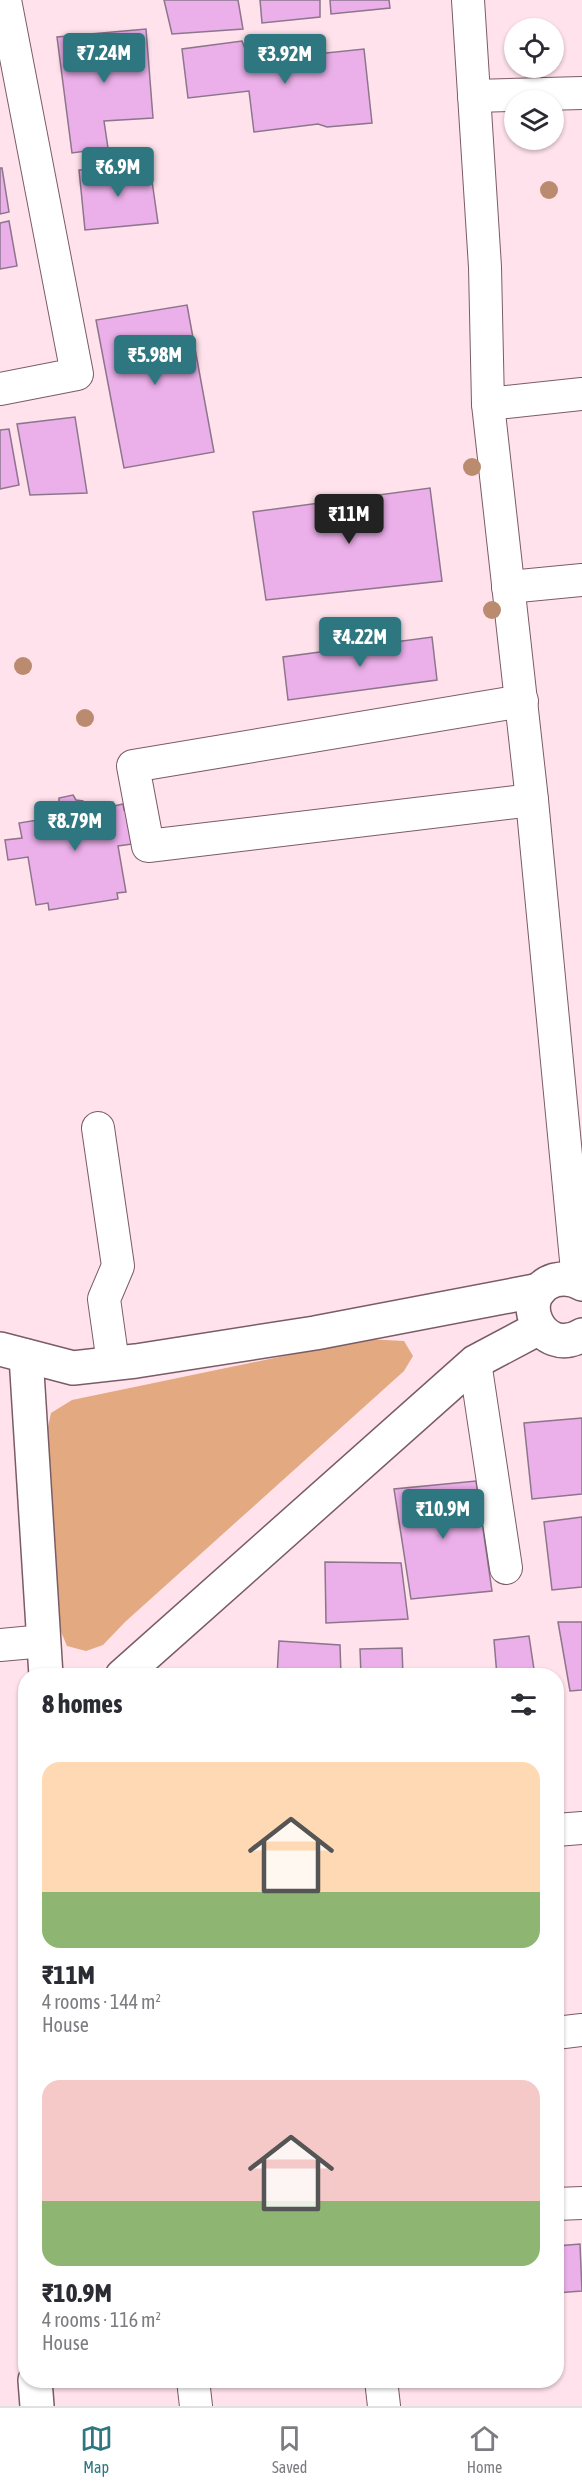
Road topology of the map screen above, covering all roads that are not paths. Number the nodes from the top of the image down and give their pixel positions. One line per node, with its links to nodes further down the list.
1 (6, 0): 5 (street)
2 (468, 0): 4 (street)
3 (582, 93): 4 (street)
4 (474, 96): 7 (street)
5 (0, 389)
6 (582, 394): 7 (street)
7 (488, 404): 9 (street)
8 (582, 580): 9 (street)
9 (508, 587): 10 (street)
10 (522, 701): 11 (street); 11 (street)
11 (532, 800): 13 (street)
12 (98, 1128): 19 (street)
13 (581, 1282): 14 (street)
14 (540, 1290): 15 (street); 19 (street)
15 (539, 1328): 16 (street); 18 (street)
16 (582, 1335)
17 (13, 1352): 19 (street); 21 (street)
18 (475, 1362): 20 (street); 24 (street)
19 (113, 1364)
20 (506, 1568)
21 (44, 1641): 22 (street); 23 (street)
22 (0, 1645)
23 (46, 1668)
24 (131, 1668)
25 (582, 1828): 26 (street)
26 (564, 1829)
27 (582, 2030): 28 (street)
28 (564, 2033)
29 (582, 2203): 30 (street)
30 (564, 2204)
31 (35, 2388): 34 (street)
32 (194, 2388): 35 (street)
33 (382, 2388): 36 (street)
34 (36, 2406)
35 (196, 2406)
36 (384, 2406)

